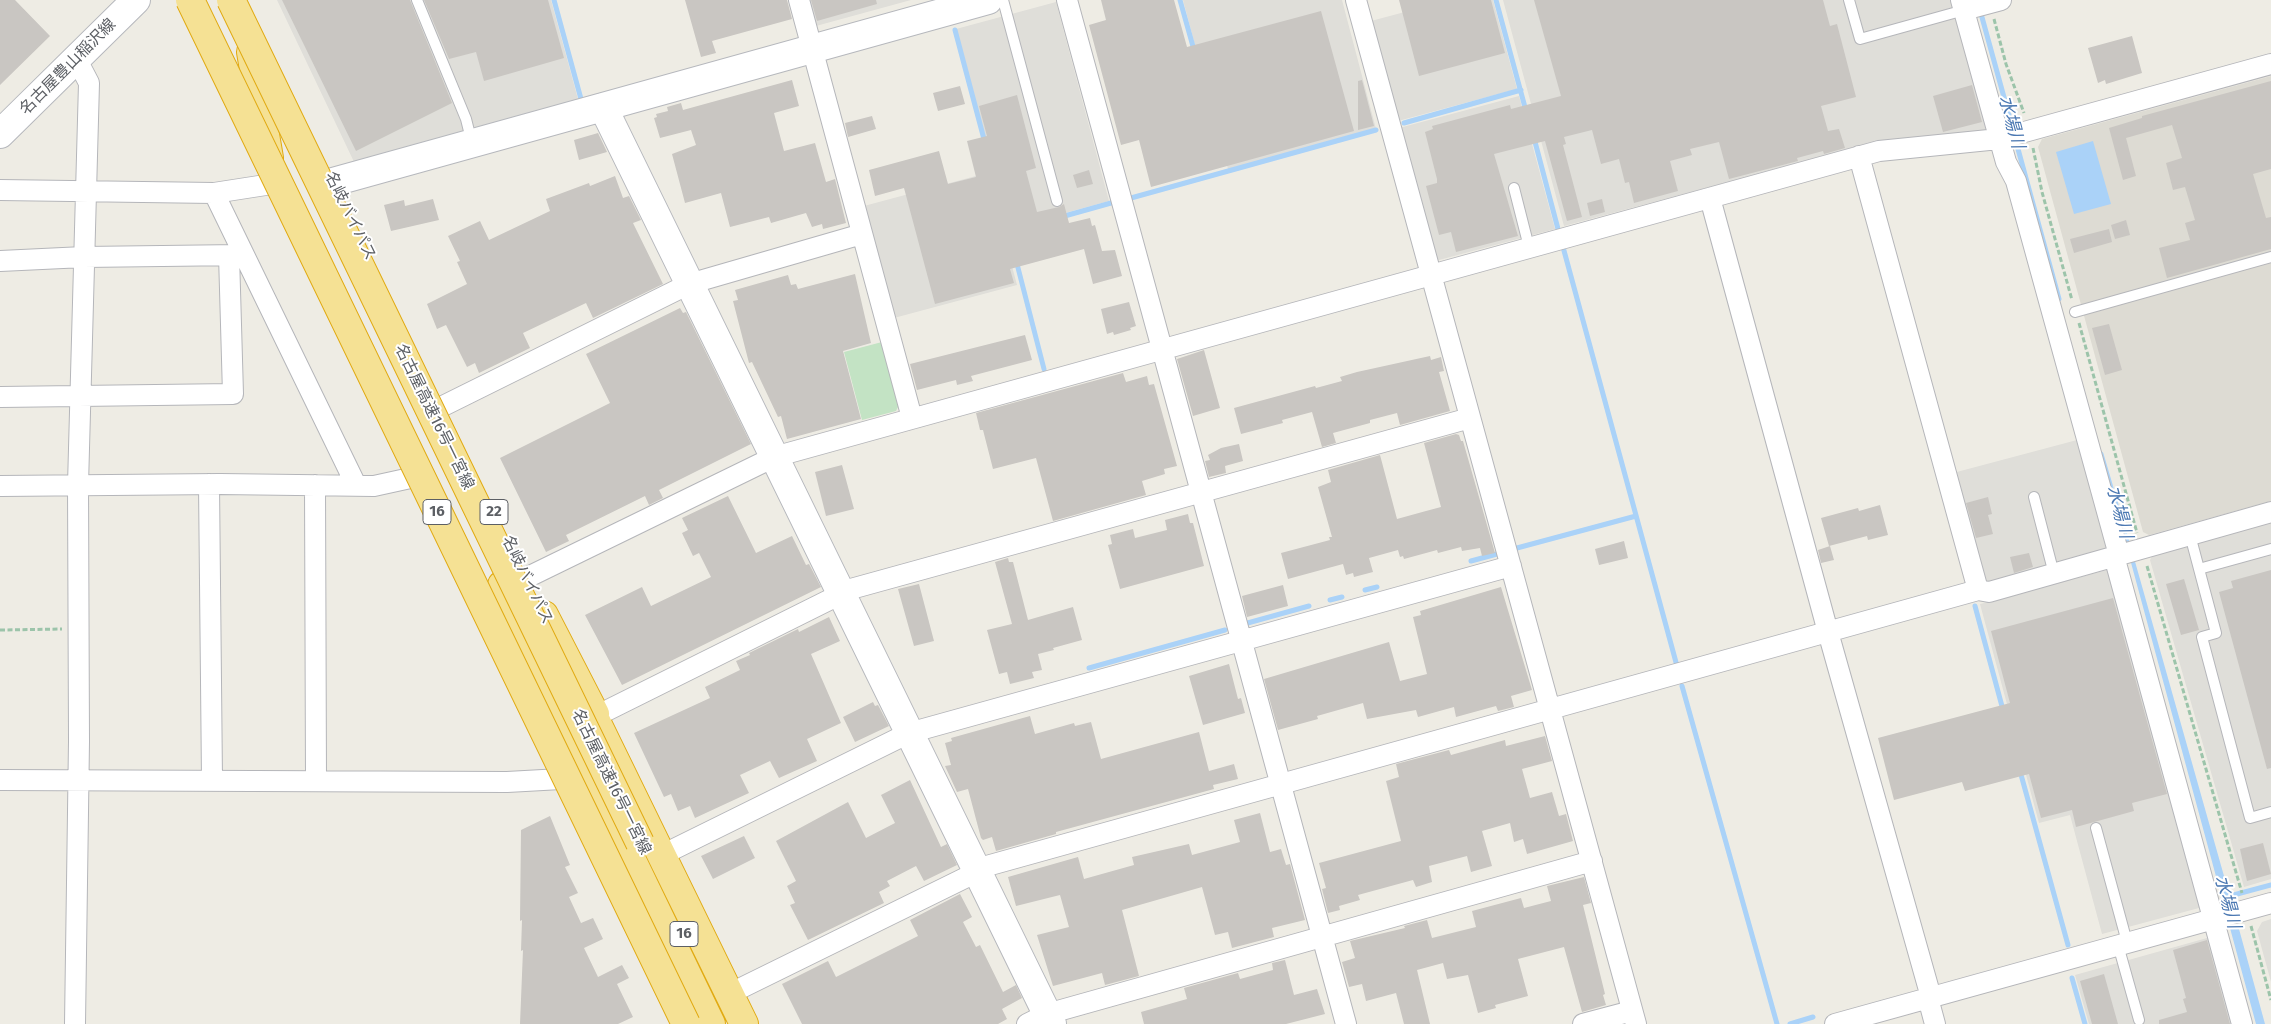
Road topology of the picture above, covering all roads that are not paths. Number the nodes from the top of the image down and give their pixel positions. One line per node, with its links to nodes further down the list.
1 (136, 0): 16 (street, 名古屋豊山稲沢線)
2 (184, 0): 24 (highway)
3 (190, 0): 92 (highway, 16, bridge)
4 (230, 0): 94 (highway, 名古屋高速16号一宮線 / 16, bridge)
5 (235, 0): 24 (highway)
6 (244, 0): 23 (highway, 名岐バイパス / 22)
7 (416, 0): 21 (lane)
8 (799, 0): 15 (street)
9 (988, 0): 15 (street)
10 (1003, 0): 30 (lane)
11 (1067, 0): 40 (street)
12 (1356, 0): 37 (street)
13 (1849, 0): 14 (lane)
14 (1978, 4): 20 (street)
15 (812, 49): 18 (street); 31 (street)
16 (77, 60): 19 (street, 名古屋豊山稲沢線); 27 (street)
17 (2271, 64): 20 (street)
18 (603, 106): 21 (street); 38 (street)
19 (0, 134)
20 (2002, 138): 22 (street); 59 (street)
21 (472, 143): 23 (street)
22 (1859, 156): 29 (street); 64 (street)
23 (333, 182): 43 (highway, 名岐バイパス / 22)
24 (272, 184): 28 (street); 48 (highway)
25 (1514, 188): 32 (lane)
26 (0, 190): 27 (street)
27 (86, 192): 28 (street); 35 (street)
28 (214, 193): 33 (street)
29 (1710, 198): 32 (street); 66 (street)
30 (1057, 201)
31 (862, 234): 38 (street); 44 (street)
32 (1530, 247): 37 (street)
33 (236, 255): 35 (street); 42 (street); 53 (street)
34 (2271, 256): 39 (lane)
35 (84, 257): 36 (street); 42 (street)
36 (0, 261)
37 (1431, 275): 40 (street); 45 (street)
38 (689, 284): 43 (street); 47 (street)
39 (2076, 312)
40 (1162, 349): 44 (street); 54 (street)
41 (0, 396): 42 (street)
42 (80, 396): 50 (street)
43 (443, 406): 46 (highway, 名岐バイパス / 22)
44 (912, 418): 47 (street)
45 (1470, 418): 54 (street); 60 (street)
46 (467, 457): 63 (highway, 名岐バイパス / 22); 93 (highway)
47 (774, 457): 63 (street); 65 (street)
48 (415, 477): 53 (street); 72 (highway)
49 (209, 484): 50 (street); 51 (street); 74 (street)
50 (78, 485): 52 (street); 71 (street)
51 (315, 485): 53 (street); 75 (street)
52 (0, 486)
53 (356, 486)
54 (1201, 492): 65 (street); 67 (street)
55 (2034, 497): 62 (lane)
56 (2271, 512): 57 (street)
57 (2190, 535): 59 (street); 61 (lane)
58 (2271, 549): 61 (lane)
59 (2126, 553): 62 (street); 83 (street)
60 (1511, 566): 67 (street); 68 (street)
61 (2199, 569): 77 (lane)
62 (2054, 574): 64 (street)
63 (526, 578): 69 (highway, 名岐バイパス / 22)
64 (1978, 590): 66 (street)
65 (841, 593): 69 (street); 70 (street)
66 (1828, 632): 68 (street); 87 (street)
67 (1242, 641): 70 (street); 76 (street)
68 (1550, 709): 76 (street); 80 (street)
69 (594, 717): 79 (highway, 名岐バイパス / 22)
70 (909, 733): 79 (street); 81 (street)
71 (78, 779): 73 (street); 74 (street); 91 (street)
72 (561, 779): 75 (street); 92 (highway)
73 (0, 780)
74 (212, 780): 75 (street)
75 (316, 780)
76 (1281, 784): 81 (street); 84 (street)
77 (2271, 812)
78 (2096, 828): 85 (lane)
79 (662, 855): 86 (highway, 名岐バイパス / 22)
80 (1592, 861): 84 (street); 88 (street)
81 (976, 870): 86 (street); 90 (street)
82 (2271, 902): 83 (street)
83 (2216, 917): 85 (street); 100 (street)
84 (1322, 937): 90 (street); 96 (street)
85 (2122, 944): 87 (street); 89 (lane)
86 (729, 994): 95 (highway, 名岐バイパス / 22)
87 (1930, 998): 98 (street); 99 (street)
88 (1634, 1017): 97 (street)
89 (2138, 1020)
90 (1042, 1021)
91 (75, 1024)
92 (684, 1024)
93 (711, 1024)
94 (728, 1024)
95 (744, 1024)
96 (1346, 1024)
97 (1583, 1024)
98 (1838, 1024)
99 (1935, 1024)
100 (2242, 1024)

